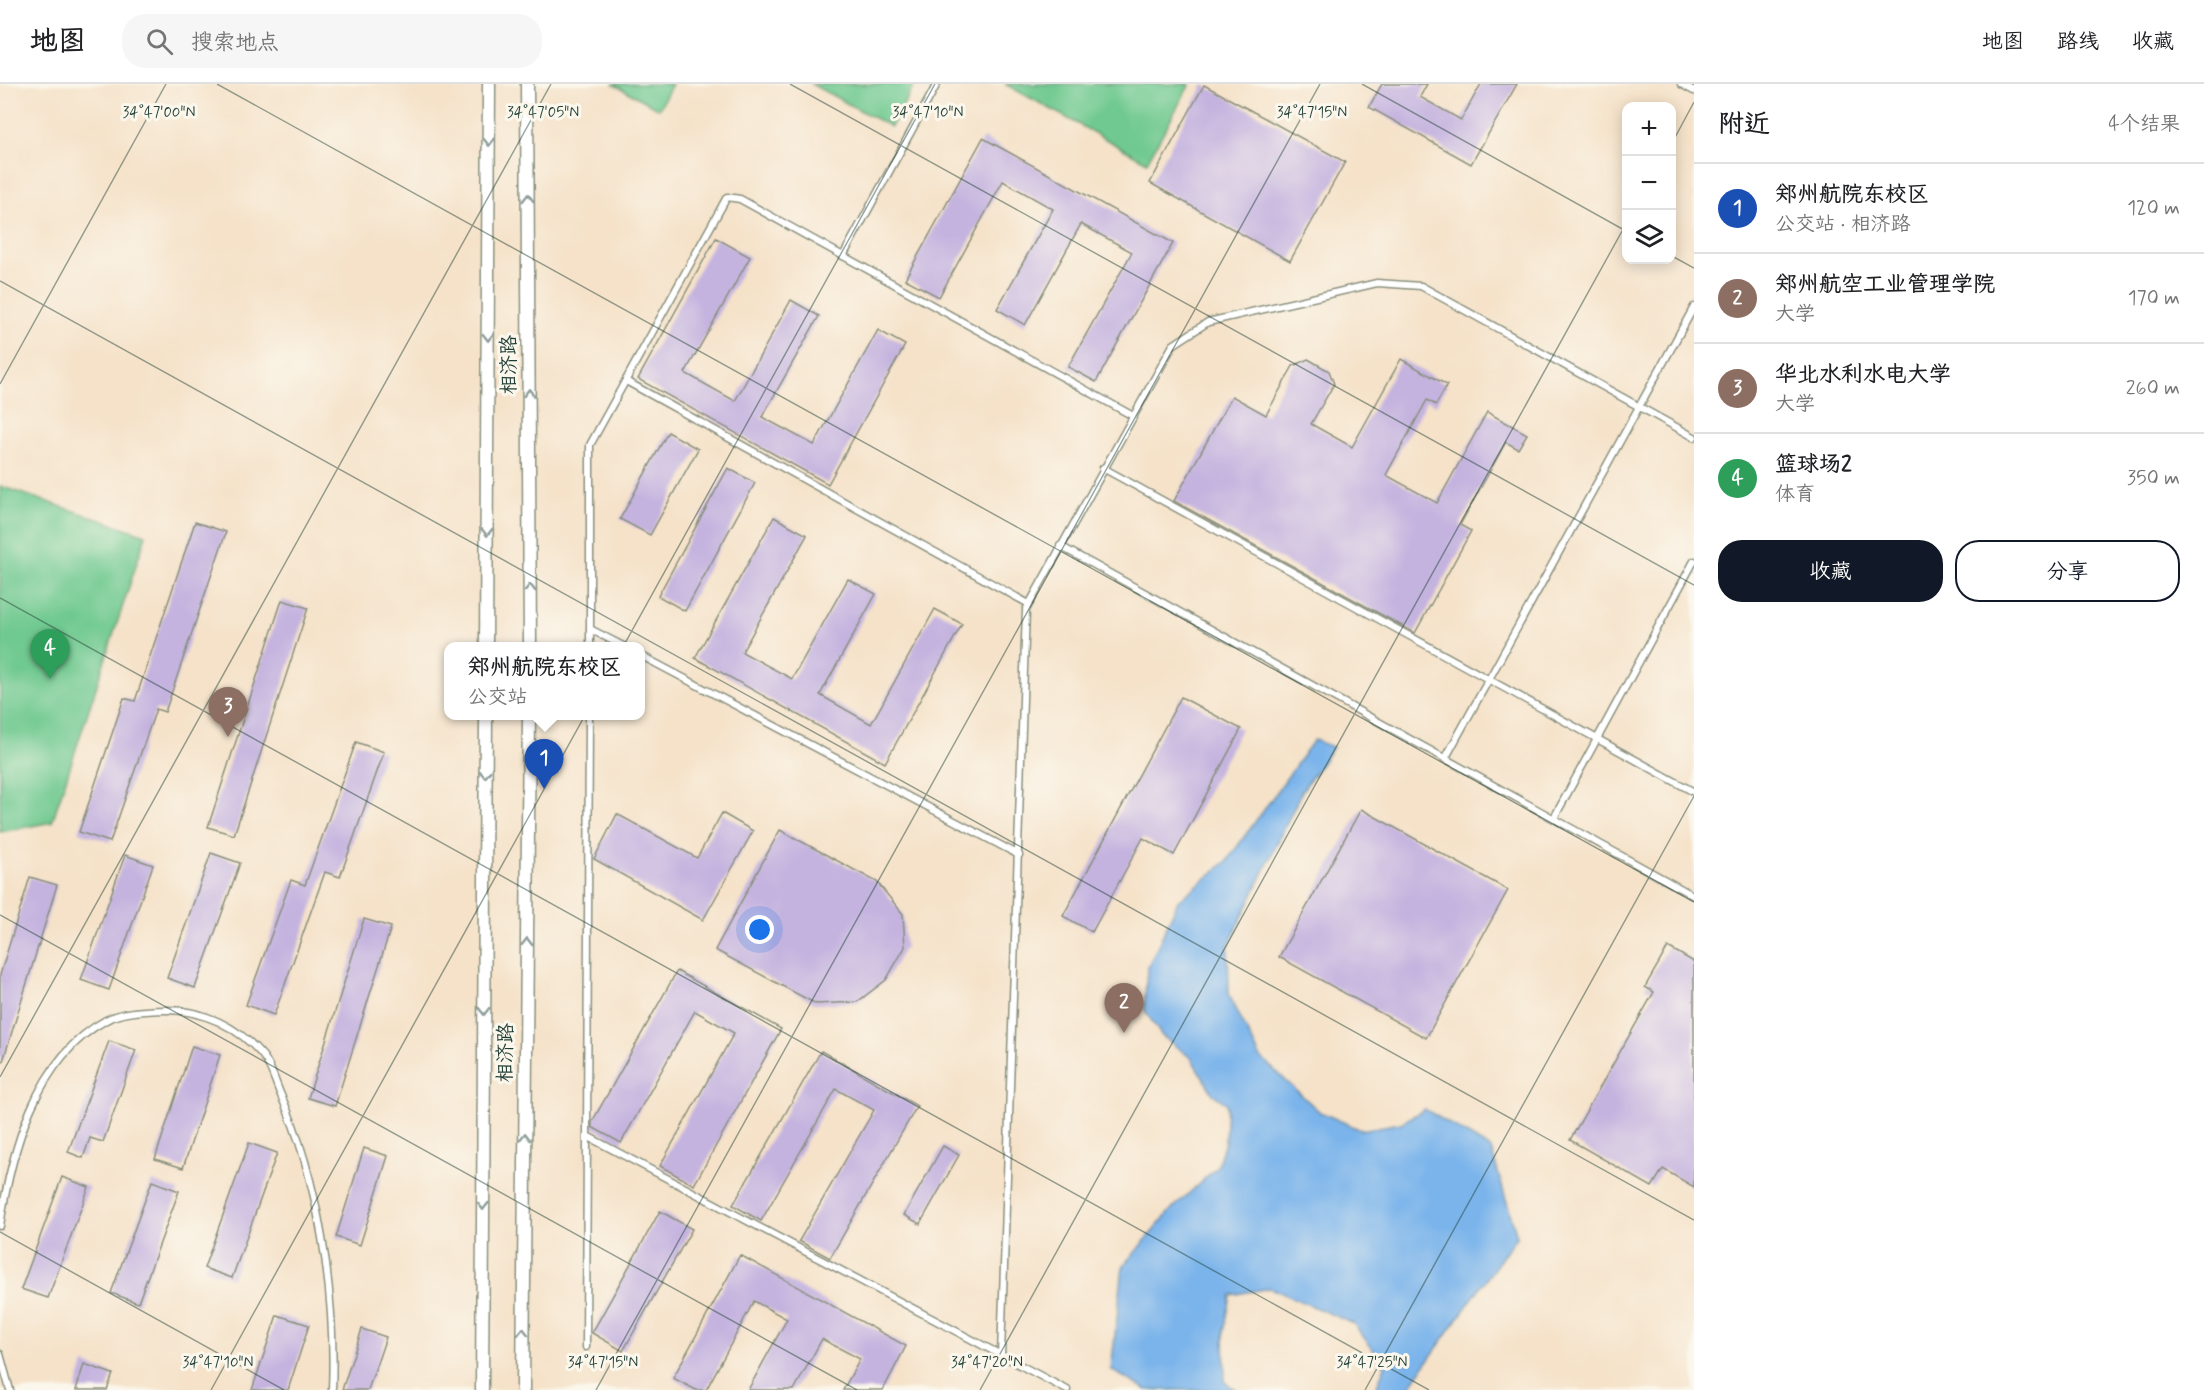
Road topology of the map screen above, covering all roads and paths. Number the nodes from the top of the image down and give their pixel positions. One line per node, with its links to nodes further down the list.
1 (489, 84): 17 (street, 相济路, one-way to 17)
2 (527, 84): 18 (street, 相济路, one-way to 2)
3 (937, 84): 6 (lane)
4 (1682, 84): 5 (lane)
5 (1694, 91)
6 (843, 256): 8 (lane); 10 (lane)
7 (1694, 307): 9 (lane)
8 (626, 381): 15 (lane); 16 (lane)
9 (1639, 407): 10 (lane); 11 (lane); 22 (lane)
10 (1133, 416): 12 (lane)
11 (1694, 437)
12 (1103, 468): 13 (lane); 22 (lane)
13 (1060, 546): 15 (lane); 27 (lane)
14 (1694, 561): 26 (lane)
15 (1029, 604): 30 (lane)
16 (590, 629): 19 (lane); 20 (lane)
17 (486, 642)
18 (530, 642)
19 (590, 642)
20 (615, 642)
21 (645, 658): 30 (lane)
22 (1489, 680): 26 (lane); 27 (lane)
23 (486, 720): 39 (street, 相济路, one-way to 39)
24 (529, 720): 40 (street, 相济路, one-way to 24)
25 (589, 720): 32 (lane)
26 (1597, 739): 28 (lane); 29 (lane)
27 (1445, 759): 29 (lane)
28 (1694, 792)
29 (1554, 818): 31 (lane)
30 (1019, 855): 36 (lane)
31 (1694, 896)
32 (587, 1136): 34 (lane); 36 (lane)
33 (0, 1226): 38 (lane)
34 (586, 1347)
35 (0, 1354): 37 (lane)
36 (1002, 1355): 41 (lane)
37 (10, 1390)
38 (332, 1390)
39 (482, 1390)
40 (523, 1390)
41 (1067, 1390)

